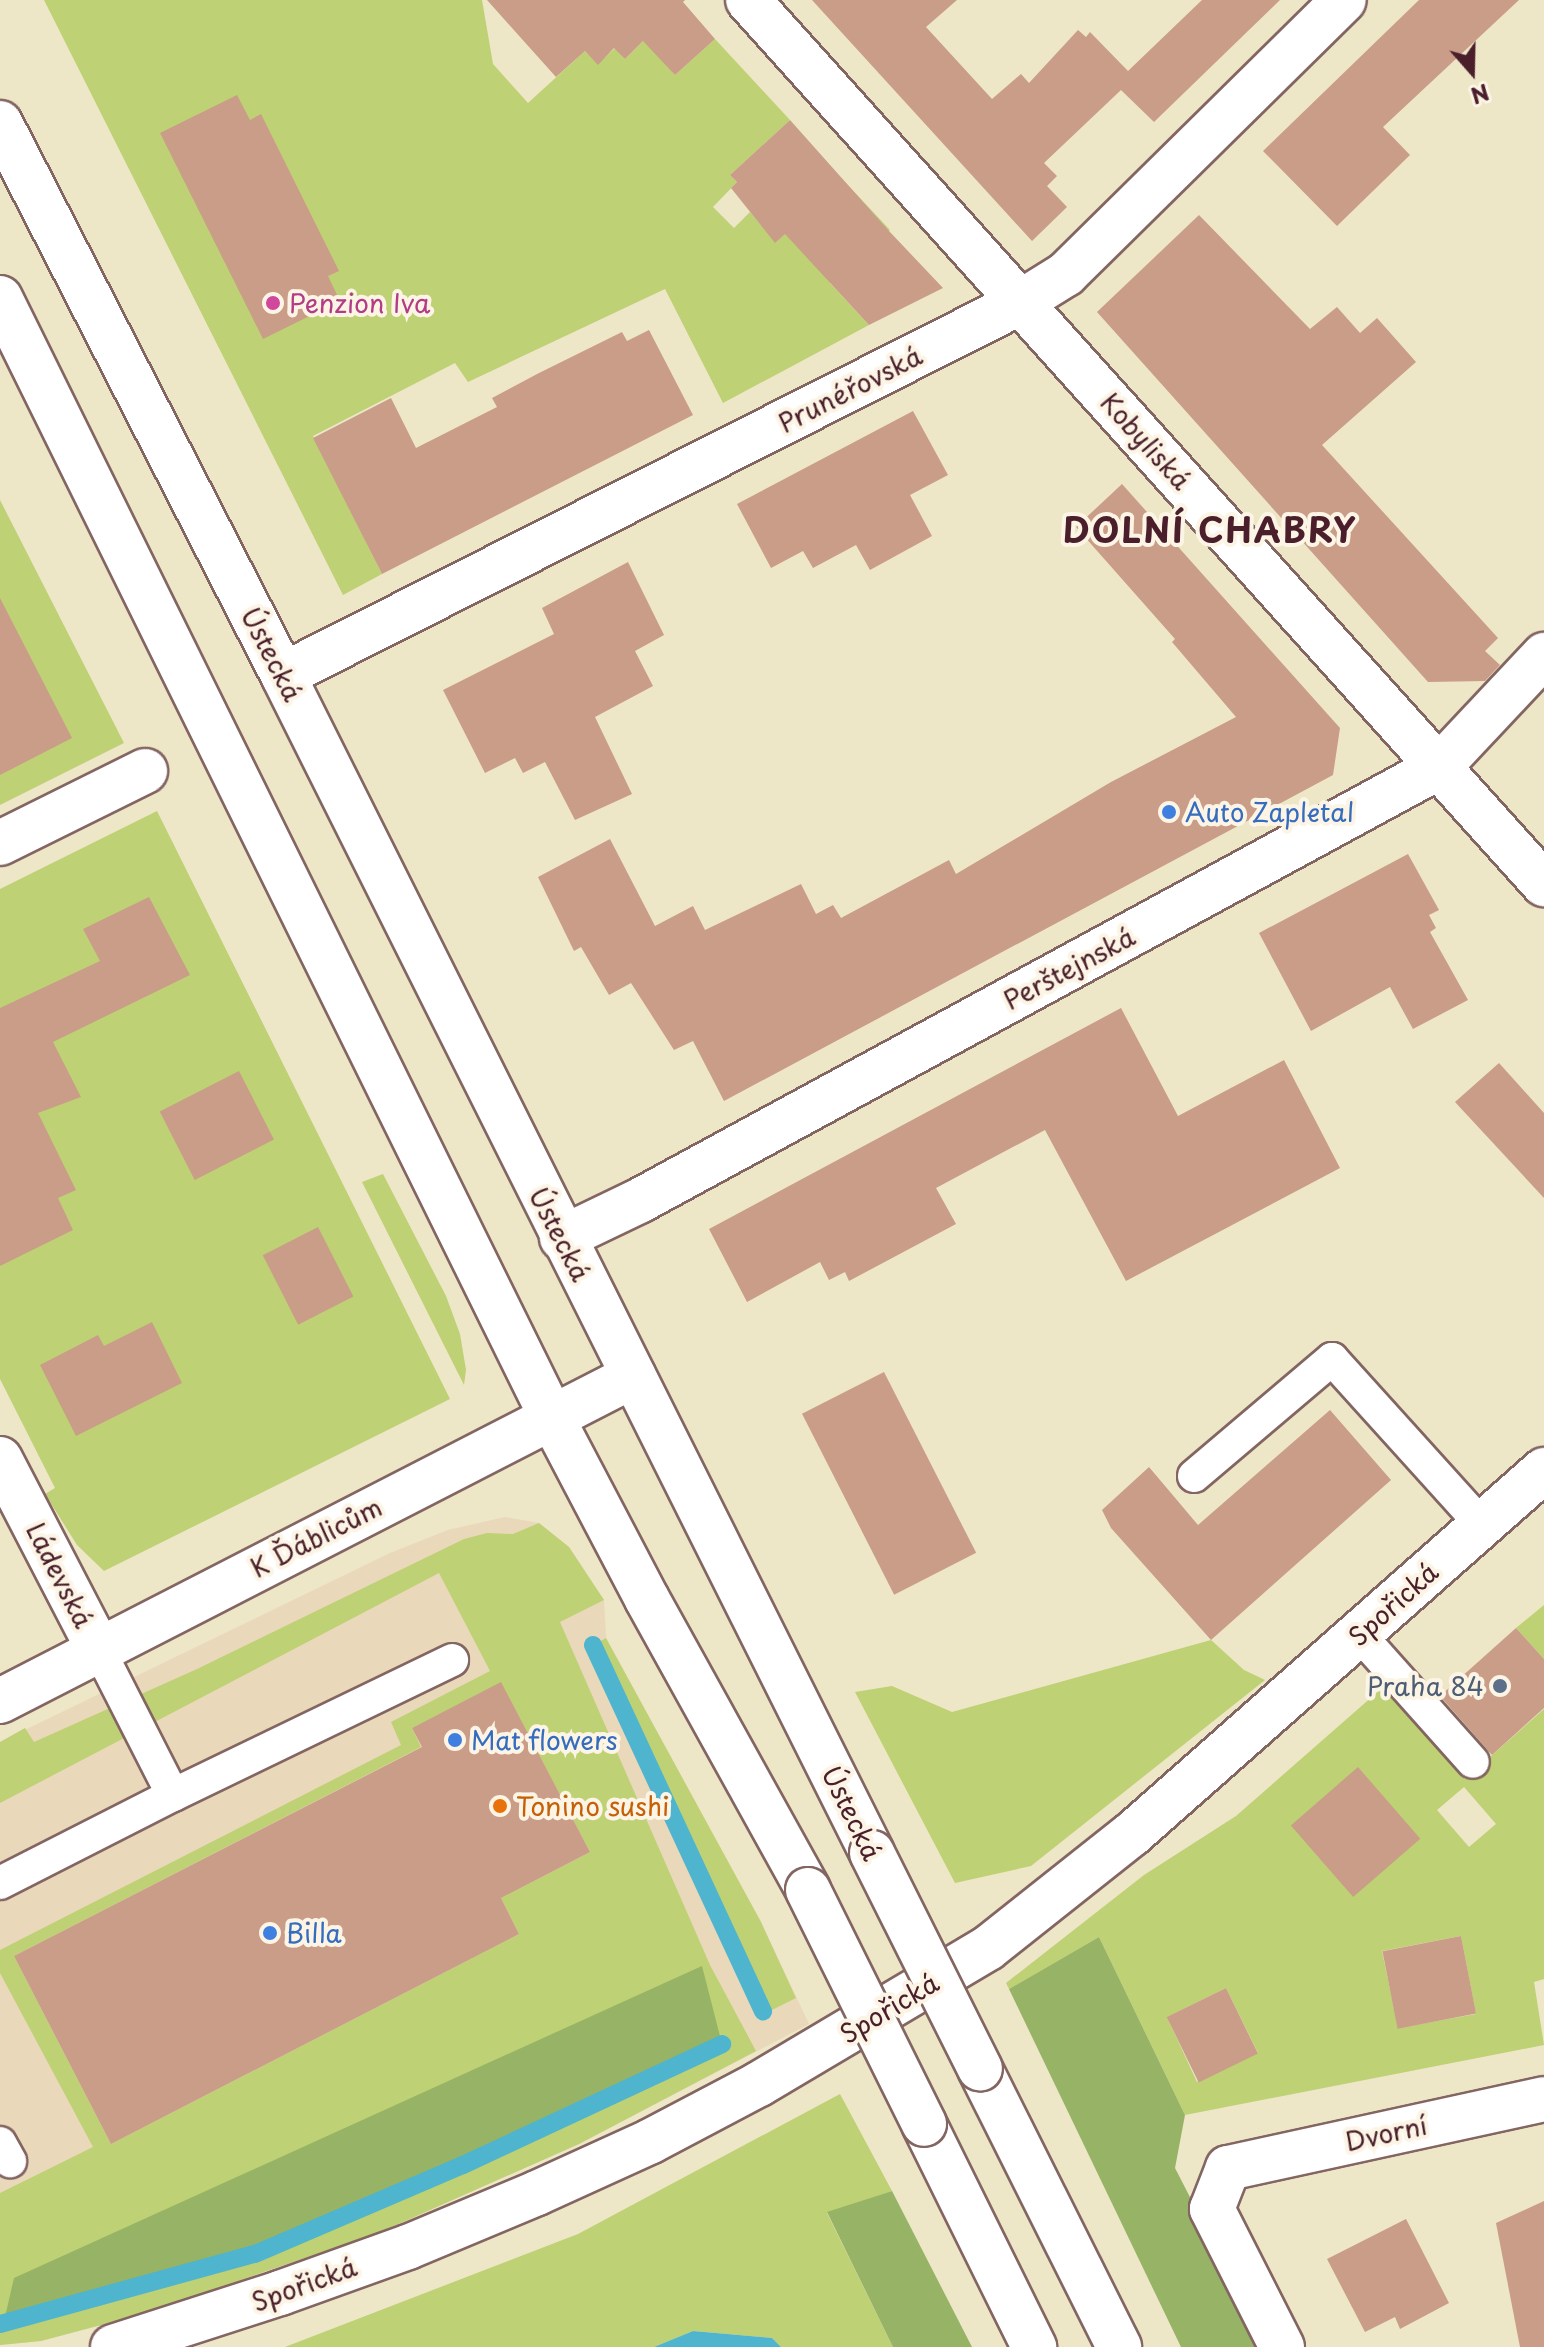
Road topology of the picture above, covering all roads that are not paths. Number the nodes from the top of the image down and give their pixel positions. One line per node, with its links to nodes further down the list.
1 (748, 0): 5 (street, Kobyliská)
2 (1344, 0): 5 (street, Prunéřovská)
3 (0, 123): 7 (street, Ústecká)
4 (0, 298): 14 (street)
5 (1021, 302): 7 (street, Prunéřovská); 8 (street, Kobyliská)
6 (1544, 655): 8 (street, Perštejnská)
7 (283, 675): 12 (street, Ústecká)
8 (1439, 767): 11 (street, Kobyliská); 12 (street, Perštejnská)
9 (145, 771): 10 (street)
10 (0, 843)
11 (1544, 884)
12 (562, 1238): 13 (street, Ústecká)
13 (633, 1376): 14 (street, K Ďáblicům); 29 (street, Ústecká, bridge)
14 (552, 1418): 20 (street, K Ďáblicům); 28 (street, bridge)
15 (0, 1459): 20 (street, Ládevská)
16 (1544, 1470): 18 (street, Spořická)
17 (1194, 1476): 18 (lane)
18 (1482, 1525): 19 (street, Spořická)
19 (1359, 1634): 23 (lane); 27 (street, Spořická)
20 (98, 1648): 22 (street, K Ďáblicům); 24 (lane)
21 (452, 1660): 24 (lane)
22 (0, 1701)
23 (1473, 1762)
24 (173, 1795): 25 (lane)
25 (0, 1883)
26 (1544, 2099): 30 (street, Dvorní)
27 (113, 2347)
28 (1034, 2347)
29 (1119, 2347)
30 (1282, 2347)

